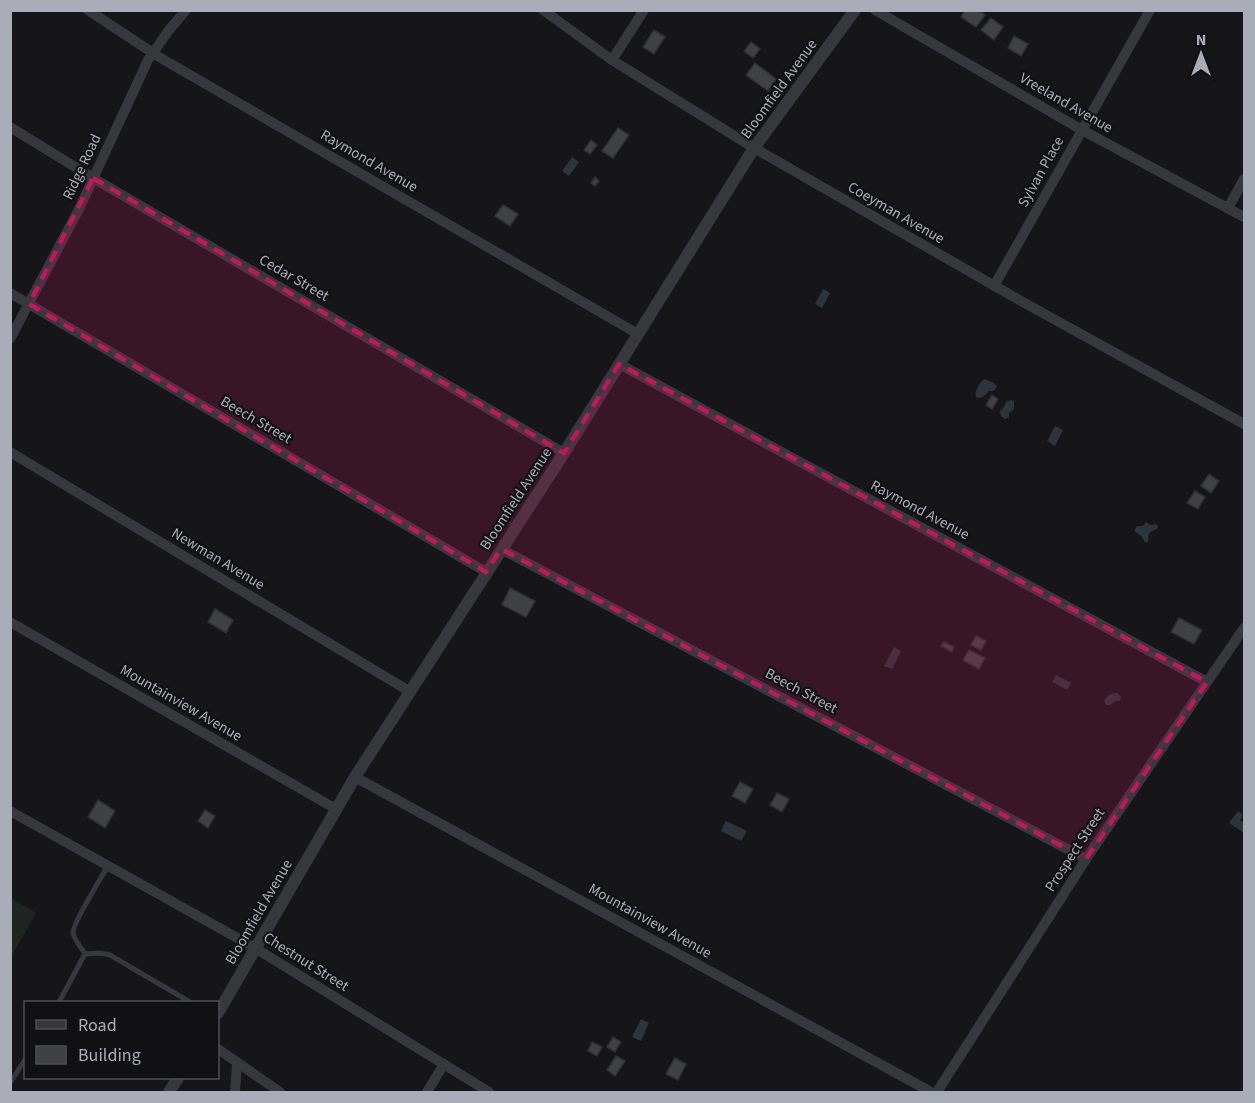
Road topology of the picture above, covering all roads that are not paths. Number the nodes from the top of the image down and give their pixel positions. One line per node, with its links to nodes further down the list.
1 (88, 10): 8 (street, Raymond Avenue)
2 (186, 10): 8 (street, Ridge Road)
3 (543, 10): 9 (street, Coeyman Avenue)
4 (644, 10): 9 (street)
5 (855, 10): 12 (street, Bloomfield Avenue)
6 (875, 10): 11 (street, Vreeland Avenue)
7 (1150, 10): 11 (street, Sylvan Place)
8 (153, 53): 13 (street, Ridge Road); 20 (street, Raymond Avenue)
9 (612, 60): 12 (street, Coeyman Avenue)
10 (10, 127): 13 (street, Cedar Street)
11 (1082, 130): 15 (street, Vreeland Avenue); 17 (street, Sylvan Place)
12 (754, 148): 17 (street, Coeyman Avenue); 20 (street, Bloomfield Avenue)
13 (93, 178): 19 (street, Ridge Road); 25 (street, Cedar Street)
14 (1245, 179): 15 (street)
15 (1227, 208): 16 (street, Vreeland Avenue)
16 (1245, 217)
17 (994, 286): 23 (street, Coeyman Avenue)
18 (10, 293): 19 (street, Beech Street)
19 (29, 304): 21 (street, Ridge Road); 27 (street, Beech Street)
20 (638, 334): 22 (street, Bloomfield Avenue)
21 (10, 339)
22 (619, 364): 25 (street, Bloomfield Avenue); 30 (street, Raymond Avenue)
23 (1245, 424)
24 (10, 452): 31 (street, Newman Avenue)
25 (564, 453): 26 (street, Bloomfield Avenue)
26 (501, 549): 27 (street, Bloomfield Avenue); 35 (street, Beech Street)
27 (486, 572): 31 (street, Bloomfield Avenue)
28 (10, 622): 33 (street, Mountainview Avenue)
29 (1245, 628): 30 (street, Prospect Street)
30 (1206, 682): 35 (street, Prospect Street)
31 (409, 691): 32 (street, Bloomfield Avenue)
32 (354, 777): 33 (street, Bloomfield Avenue); 53 (street, Mountainview Avenue)
33 (336, 810): 37 (street, Bloomfield Avenue)
34 (10, 811): 36 (street, Chestnut Street)
35 (1086, 860): 54 (street, Prospect Street)
36 (108, 866): 37 (street, Chestnut Street); 38 (lane)
37 (255, 948): 41 (street, Bloomfield Avenue); 45 (street, Chestnut Street)
38 (85, 954): 39 (lane); 40 (lane)
39 (60, 1001)
40 (188, 1001)
41 (219, 1011)
42 (219, 1050): 44 (street)
43 (24, 1061): 47 (lane)
44 (237, 1063): 49 (street); 50 (street)
45 (444, 1064): 51 (street); 52 (street, Chestnut Street)
46 (177, 1079): 48 (street)
47 (10, 1083)
48 (169, 1092)
49 (236, 1092)
50 (280, 1092)
51 (428, 1092)
52 (489, 1092)
53 (931, 1092)
54 (937, 1092)

